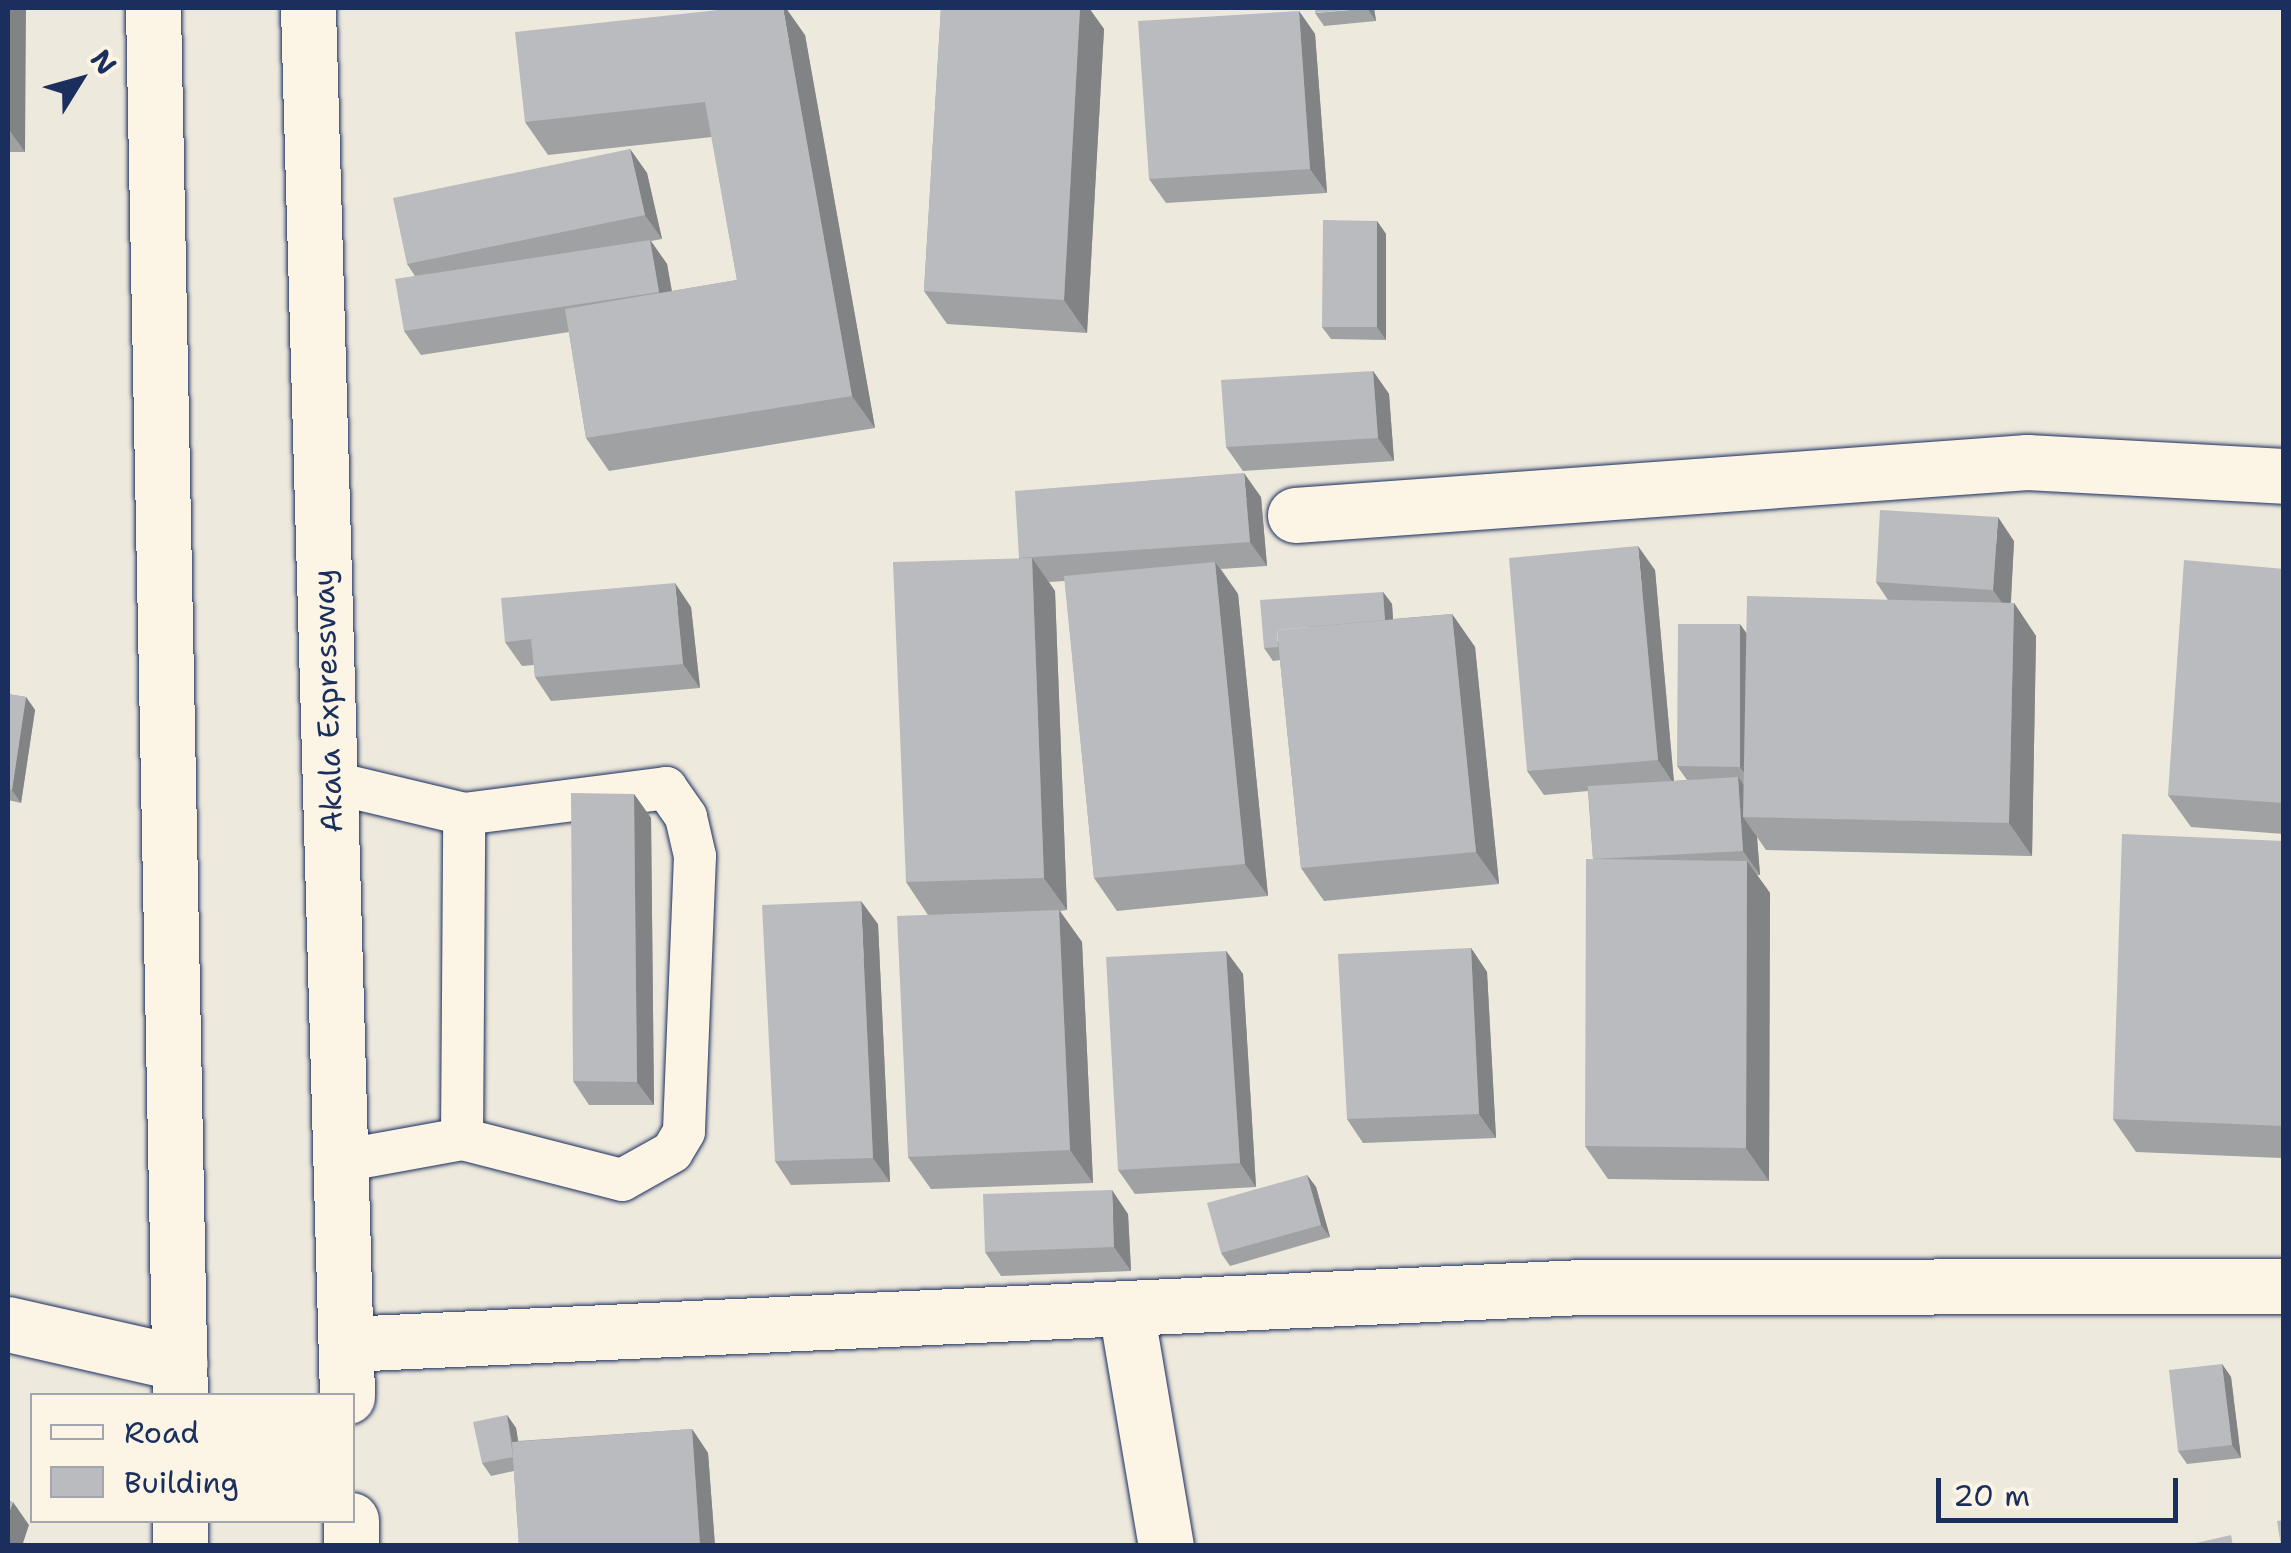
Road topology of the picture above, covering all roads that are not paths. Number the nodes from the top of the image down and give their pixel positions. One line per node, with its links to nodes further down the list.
1 (153, 8): 13 (street)
2 (308, 8): 5 (street, Akala Expressway)
3 (2284, 476): 4 (street)
4 (1294, 515)
5 (330, 782): 6 (lane); 8 (street, Akala Expressway)
6 (464, 814): 7 (lane); 7 (lane)
7 (462, 1139): 8 (lane)
8 (341, 1161): 12 (street, Akala Expressway)
9 (2284, 1286): 10 (street)
10 (1126, 1310): 12 (street); 14 (street)
11 (8, 1324): 13 (street)
12 (347, 1370)
13 (180, 1379)
14 (1166, 1546)

